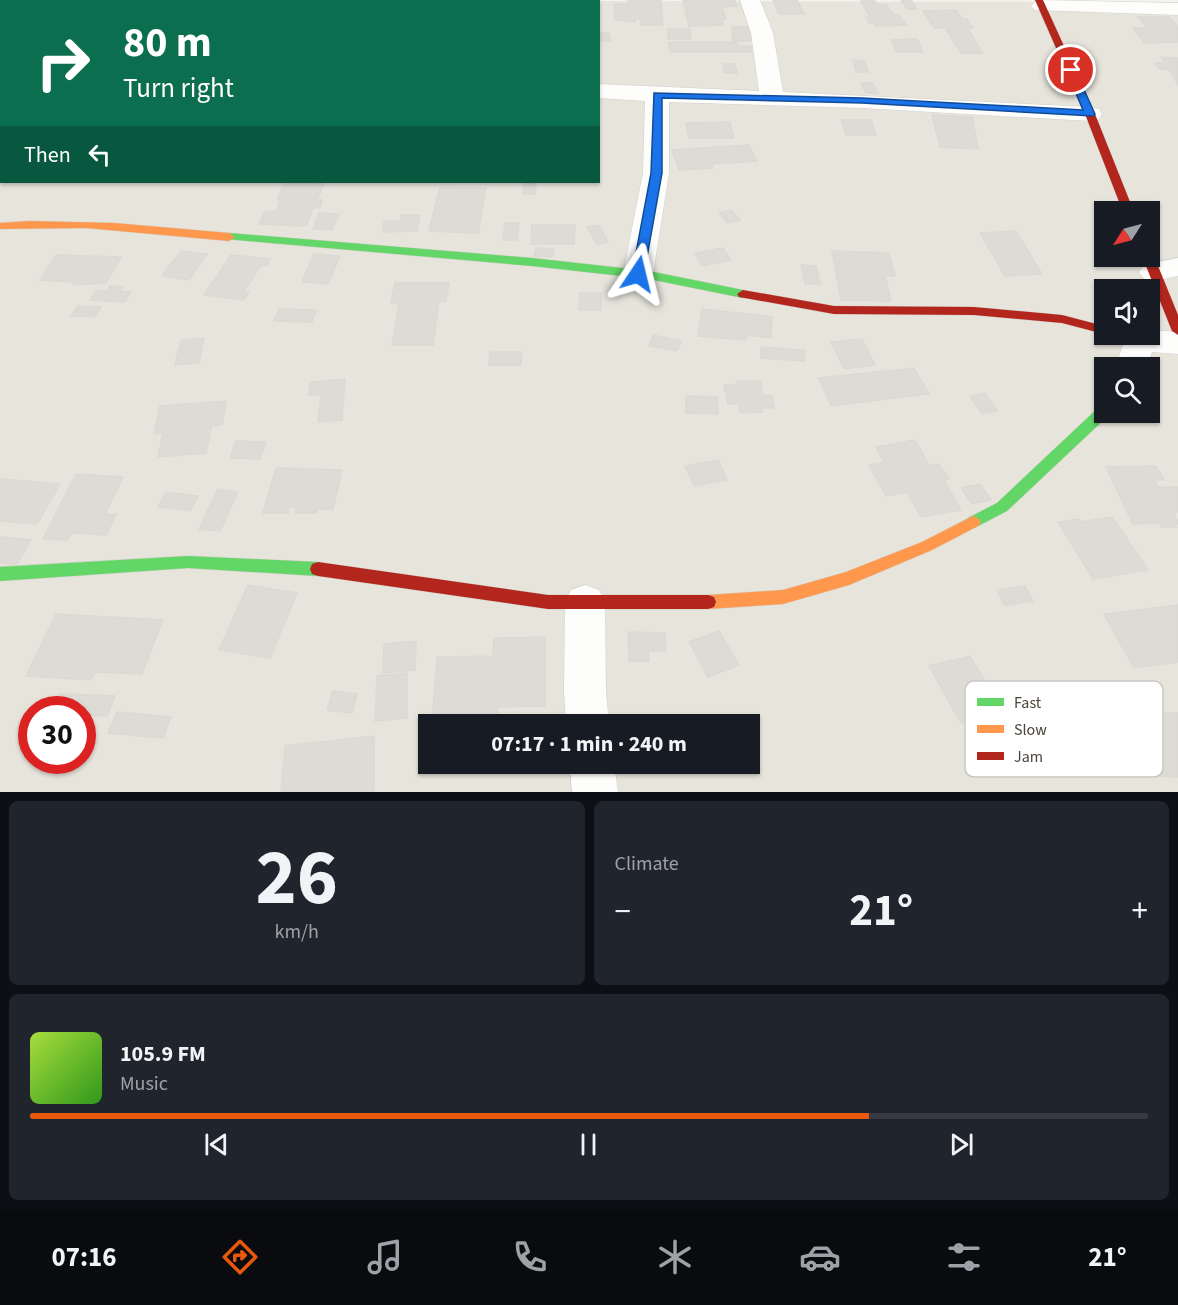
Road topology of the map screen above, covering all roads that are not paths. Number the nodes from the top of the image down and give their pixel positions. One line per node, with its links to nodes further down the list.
1 (750, 0): 6 (street)
2 (1040, 3): 3 (street); 7 (street)
3 (1178, 9)
4 (600, 91): 5 (street)
5 (657, 95): 6 (street); 11 (street)
6 (772, 98): 7 (street)
7 (1090, 114): 8 (street)
8 (1126, 201)
9 (0, 226): 11 (street)
10 (1160, 265): 13 (street)
11 (638, 274): 12 (street)
12 (1094, 327)
13 (1178, 331)
14 (1178, 343): 15 (street)
15 (1131, 347)
16 (1094, 420): 18 (street)
17 (0, 574): 18 (street)
18 (585, 602): 19 (street)
19 (587, 714)
20 (593, 774): 21 (street)
21 (595, 792)

